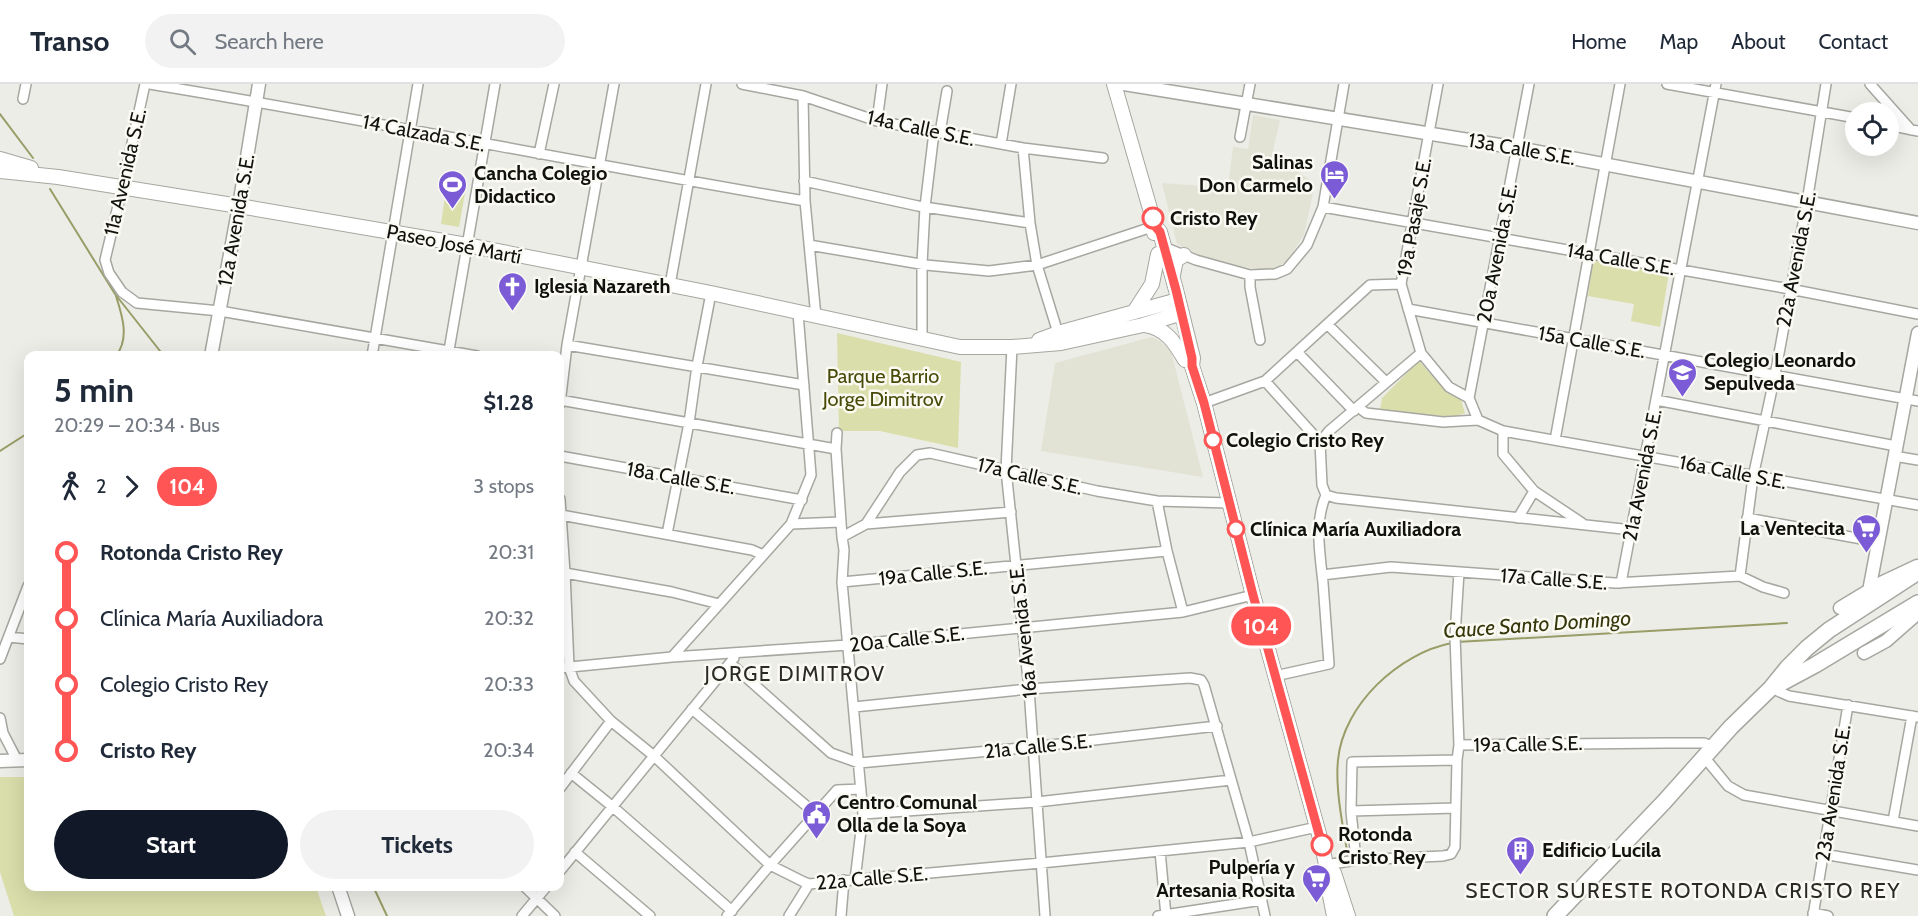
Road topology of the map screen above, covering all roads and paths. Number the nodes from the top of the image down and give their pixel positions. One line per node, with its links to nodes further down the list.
1 (26, 84): 28 (street)
2 (145, 84): 53 (street, 11a Avenida S.E.)
3 (150, 84): 29 (street, 14 Calzada S.E.)
4 (259, 84): 29 (street, 12a Avenida S.E.)
5 (418, 84): 36 (street)
6 (495, 84): 41 (street)
7 (554, 84): 45 (street)
8 (614, 84): 49 (street)
9 (706, 84): 50 (street)
10 (742, 84): 23 (street, 14a Calle S.E.)
11 (882, 84): 34 (street)
12 (1011, 84): 42 (street)
13 (1114, 84): 62 (main road)
14 (1124, 84): 24 (street, 13a Calle S.E.)
15 (1250, 84): 30 (street)
16 (1344, 84): 33 (street)
17 (1438, 84): 39 (street, 19a Pasaje S.E.)
18 (1530, 84): 44 (street, 20a Avenida S.E.)
19 (1620, 84): 48 (street)
20 (1667, 84): 25 (street)
21 (1826, 84): 31 (street, 22a Avenida S.E.)
22 (1870, 84): 37 (street)
23 (777, 87): 27 (street, 14a Calle S.E.)
24 (1158, 87): 30 (street, 13a Calle S.E.)
25 (1715, 88): 31 (street); 52 (street, 21a Avenida S.E.)
26 (947, 91): 38 (street)
27 (803, 96): 34 (street, 14a Calle S.E.); 51 (street)
28 (23, 99)
29 (256, 102): 36 (street, 14 Calzada S.E.); 56 (street, 12a Avenida S.E.)
30 (1246, 104): 33 (street, 13a Calle S.E.); 40 (street)
31 (1822, 111): 32 (street); 55 (street, 22a Avenida S.E.)
32 (1845, 116)
33 (1338, 119): 39 (street, 13a Calle S.E.); 58 (street)
34 (877, 121): 38 (street, 14a Calle S.E.)
35 (1899, 127): 37 (street)
36 (410, 129): 41 (street, 14 Calzada S.E.); 63 (street)
37 (1915, 130)
38 (937, 133): 42 (street, 14a Calle S.E.); 57 (street)
39 (1430, 134): 44 (street, 13a Calle S.E.); 60 (street, 19a Pasaje S.E.)
40 (1240, 137)
41 (484, 144): 45 (street, 14 Calzada S.E.); 65 (street)
42 (1001, 144): 43 (street, 14a Calle S.E.)
43 (1023, 148): 46 (street, 14a Calle S.E.); 59 (street)
44 (1518, 148): 48 (street, 13a Calle S.E.); 64 (street, 20a Avenida S.E.)
45 (539, 154): 49 (street, 14 Calzada S.E.)
46 (1102, 158)
47 (2, 162): 53 (main road, Paseo José Martí)
48 (1606, 164): 52 (street, 13a Calle S.E.); 68 (street)
49 (599, 165): 50 (street, 14 Calzada S.E.); 72 (street)
50 (687, 181): 54 (street, 14 Calzada S.E.); 77 (street)
51 (804, 181): 54 (street); 57 (street)
52 (1697, 182): 55 (street, 13a Calle S.E.); 73 (street, 21a Avenida S.E.)
53 (122, 189): 56 (main road, Paseo José Martí); 82 (street, 11a Avenida S.E.)
54 (805, 201): 66 (street)
55 (1807, 202): 61 (street, 13a Calle S.E.); 78 (street, 22a Avenida S.E.)
56 (239, 206): 63 (main road, Paseo José Martí); 82 (street, 12a Avenida S.E.)
57 (925, 207): 59 (street); 70 (street)
58 (1323, 207): 60 (street, 14a Calle S.E.); 74 (street)
59 (1030, 223): 71 (street)
60 (1412, 223): 64 (street, 14a Calle S.E.); 76 (street, 19a Pasaje S.E.)
61 (1918, 223)
62 (1155, 226): 67 (main road); 71 (street)
63 (392, 232): 65 (main road, Paseo José Martí); 92 (street)
64 (1501, 238): 68 (street, 14a Calle S.E.); 87 (street, 20a Avenida S.E.)
65 (467, 245): 72 (main road, Paseo José Martí); 101 (street)
66 (809, 245): 70 (street); 86 (street)
67 (1161, 250): 69 (street); 75 (main road); 80 (main road); 83 (main road)
68 (1590, 254): 73 (street, 14a Calle S.E.); 93 (street)
69 (1184, 255): 74 (street); 75 (main road)
70 (922, 264): 71 (street); 94 (street)
71 (1037, 265): 90 (street)
72 (580, 268): 77 (main road, Paseo José Martí); 96 (street)
73 (1681, 270): 78 (street, 14a Calle S.E.); 104 (street, 21a Avenida S.E.)
74 (1250, 275): 95 (street)
75 (1173, 277): 80 (main road)
76 (1401, 284): 81 (street, 19a Pasaje S.E.); 89 (street)
77 (670, 285): 79 (main road, Paseo José Martí)
78 (1790, 289): 85 (street, 14a Calle S.E.); 108 (street, 22a Avenida S.E.)
79 (711, 293): 84 (main road, Paseo José Martí); 107 (street)
80 (1176, 308): 83 (main road, Paseo José Martí); 88 (main road, Paseo José Martí); 106 (main road)
81 (1408, 309): 87 (street, 15a Calle S.E.); 103 (street, 19a Pasaje S.E.)
82 (220, 312): 92 (street); 98 (street, 12a Avenida S.E.)
83 (1134, 312): 90 (main road, Paseo José Martí)
84 (798, 313): 86 (main road, Paseo José Martí); 111 (street)
85 (1918, 314)
86 (816, 317): 94 (main road, Paseo José Martí)
87 (1483, 322): 93 (street, 15a Calle S.E.); 112 (street, 20a Avenida S.E.)
88 (1143, 324): 97 (main road, Paseo José Martí); 106 (main road)
89 (1328, 325): 102 (street); 110 (street)
90 (1058, 333): 97 (main road, Paseo José Martí)
91 (1918, 333): 115 (street)
92 (376, 338): 99 (street); 100 (street)
93 (1575, 338): 104 (street, 15a Calle S.E.); 123 (street)
94 (922, 340): 97 (main road, Paseo José Martí)
95 (1260, 340)
96 (567, 345): 105 (street); 107 (street)
97 (1018, 346): 131 (street, 16a Avenida S.E.)
98 (212, 351)
99 (373, 351)
100 (438, 351)
101 (448, 351)
102 (1297, 352): 109 (street); 117 (street)
103 (1421, 353): 110 (street); 112 (street, 19a Pasaje S.E.)
104 (1665, 355): 108 (street, 15a Calle S.E.); 114 (street, 21a Avenida S.E.)
105 (564, 359)
106 (1189, 363): 116 (main road)
107 (697, 366): 111 (street); 120 (street)
108 (1774, 375): 115 (street, 15a Calle S.E.); 119 (street, 22a Avenida S.E.)
109 (1265, 381): 116 (street); 124 (street)
110 (1386, 382): 117 (street)
111 (804, 385): 125 (street)
112 (1469, 398): 118 (street)
113 (564, 400): 120 (street)
114 (1656, 400): 119 (street); 128 (street, 21a Avenida S.E.)
115 (1912, 400): 127 (street)
116 (1204, 403): 139 (main road)
117 (1356, 409): 118 (street); 124 (street)
118 (1478, 420): 121 (street, 16a Calle S.E.)
119 (1765, 421): 127 (street); 133 (street, 22a Avenida S.E.)
120 (689, 423): 125 (street); 132 (street)
121 (1503, 431): 123 (street, 16a Calle S.E.); 134 (street)
122 (837, 433): 126 (street)
123 (1556, 440): 128 (street, 16a Calle S.E.)
124 (1320, 442): 135 (street)
125 (808, 444): 126 (street); 137 (street)
126 (836, 449): 145 (street)
127 (1895, 451): 130 (street); 136 (street)
128 (1646, 455): 133 (street, 16a Calle S.E.); 149 (street, 21a Avenida S.E.)
129 (564, 457): 132 (street, 18a Calle S.E.)
130 (1918, 460)
131 (1006, 470): 138 (street, 17a Calle S.E.); 141 (street, 16a Avenida S.E.); 147 (street, 17a Calle S.E.)
132 (677, 477): 137 (street, 18a Calle S.E.); 150 (street)
133 (1753, 477): 136 (street, 16a Calle S.E.); 144 (street, 22a Avenida S.E.)
134 (1533, 491): 143 (street); 148 (street)
135 (1326, 495): 143 (street); 161 (street)
136 (1886, 499): 140 (street, 16a Calle S.E.); 152 (street)
137 (802, 500): 146 (street)
138 (1157, 501): 139 (street, 17a Calle S.E.); 153 (street)
139 (1230, 503): 167 (main road)
140 (1918, 505)
141 (1011, 512): 147 (street); 156 (street, 16a Avenida S.E.)
142 (564, 516): 150 (street)
143 (1518, 518): 148 (street)
144 (1747, 518): 152 (street); 162 (street, 22a Avenida S.E.)
145 (841, 522): 146 (street); 151 (street)
146 (791, 524): 154 (street)
147 (866, 524): 151 (street)
148 (1586, 525): 149 (street)
149 (1632, 530): 164 (street, 21a Avenida S.E.)
150 (666, 534): 154 (street)
151 (842, 537): 163 (street)
152 (1878, 542): 165 (street)
153 (1167, 551): 156 (street, 19a Calle S.E.); 172 (street)
154 (764, 555): 170 (street)
155 (564, 558): 160 (street, 22a Calle S.E.)
156 (1016, 565): 163 (street, 19a Calle S.E.); 174 (street, 16a Avenida S.E.)
157 (1918, 566): 165 (street)
158 (1459, 572): 161 (street, 17a Calle S.E.); 164 (street, 17a Calle S.E.); 195 (street)
159 (1918, 572): 185 (main road)
160 (565, 573): 170 (street); 183 (street, 22a Calle S.E.)
161 (1322, 575): 184 (street)
162 (1740, 576): 164 (street, 17a Calle S.E.); 166 (street, 17a Calle S.E.)
163 (842, 582): 177 (street)
164 (1621, 583)
165 (1869, 591): 171 (street)
166 (1784, 593)
167 (1253, 595): 172 (street, 20a Calle S.E.); 184 (main road)
168 (24, 597): 175 (street)
169 (1918, 603): 185 (main road)
170 (719, 604): 180 (street)
171 (1840, 608)
172 (1183, 612): 174 (street, 20a Calle S.E.)
173 (1918, 613): 179 (street)
174 (1023, 627): 177 (street, 20a Calle S.E.); 186 (street, 16a Avenida S.E.)
175 (9, 637): 176 (street); 181 (street)
176 (24, 639)
177 (848, 645): 178 (street, 20a Calle S.E.); 188 (street)
178 (740, 652): 180 (street, 20a Calle S.E.); 182 (street)
179 (1864, 653)
180 (672, 657): 183 (street, 20a Calle S.E.)
181 (0, 659)
182 (730, 663): 189 (street); 202 (street)
183 (564, 667): 192 (street, 22a Calle S.E.)
184 (1275, 676): 216 (main road)
185 (1771, 688): 187 (street); 197 (main road)
186 (1029, 689): 188 (street); 193 (street); 196 (street, 16a Avenida S.E.)
187 (1848, 705): 190 (street); 210 (street, 23a Avenida S.E.)
188 (854, 706): 202 (street)
189 (692, 709): 198 (street); 212 (street)
190 (1915, 716): 214 (street)
191 (0, 718): 194 (street)
192 (611, 720): 198 (street, 22a Calle S.E.); 203 (street)
193 (1216, 726): 196 (street, 21a Calle S.E.); 204 (street)
194 (1, 736): 199 (street)
195 (1459, 746): 197 (street, 19a Calle S.E.); 200 (street, 19a Calle S.E.)
196 (1033, 747): 202 (street, 21a Calle S.E.); 207 (street, 16a Avenida S.E.)
197 (1709, 752): 210 (street); 236 (main road)
198 (654, 756): 208 (street); 223 (street, 22a Calle S.E.)
199 (23, 760): 201 (street)
200 (1457, 760): 209 (street); 211 (street, 19a Calle S.E.)
201 (0, 761)
202 (859, 762): 206 (street)
203 (571, 773): 205 (street); 208 (street)
204 (1231, 780): 207 (street); 217 (street)
205 (564, 783)
206 (861, 789): 212 (street); 213 (street)
207 (1036, 802): 213 (street); 222 (street, 16a Avenida S.E.)
208 (613, 807): 219 (street); 235 (street)
209 (1456, 808): 211 (street); 221 (street)
210 (1831, 810): 214 (street); 220 (street, 23a Avenida S.E.)
211 (1351, 811): 221 (street)
212 (816, 814): 223 (street)
213 (863, 814): 227 (street)
214 (1893, 821): 215 (street)
215 (1918, 826)
216 (1317, 827): 217 (street, 22a Calle S.E.); 224 (main road)
217 (1249, 842): 218 (street, 22a Calle S.E.); 234 (street)
218 (1160, 851): 222 (street, 22a Calle S.E.); 246 (street)
219 (575, 852): 225 (street); 241 (street)
220 (1823, 854): 226 (street); 237 (street, 23a Avenida S.E.)
221 (1356, 860): 224 (street)
222 (1041, 863): 227 (street, 22a Calle S.E.); 244 (street, 16a Avenida S.E.)
223 (770, 865): 229 (street, 22a Calle S.E.); 235 (street)
224 (1326, 865): 248 (main road); 249 (main road)
225 (564, 866)
226 (1918, 870)
227 (855, 879): 228 (street, 22a Calle S.E.)
228 (844, 880): 229 (street, 22a Calle S.E.); 243 (street)
229 (809, 884): 242 (street)
230 (340, 891): 238 (street)
231 (529, 891): 233 (street)
232 (543, 891): 233 (street)
233 (537, 899): 239 (street); 240 (street)
234 (1262, 900): 246 (street); 247 (street)
235 (730, 914)
236 (1555, 914)
237 (1813, 915): 250 (street)
238 (348, 916)
239 (522, 916)
240 (555, 916)
241 (650, 916)
242 (789, 916)
243 (841, 916)
244 (1045, 916)
245 (1158, 916): 246 (street)
246 (1166, 916)
247 (1265, 916)
248 (1334, 916)
249 (1348, 916)
250 (1828, 916)

